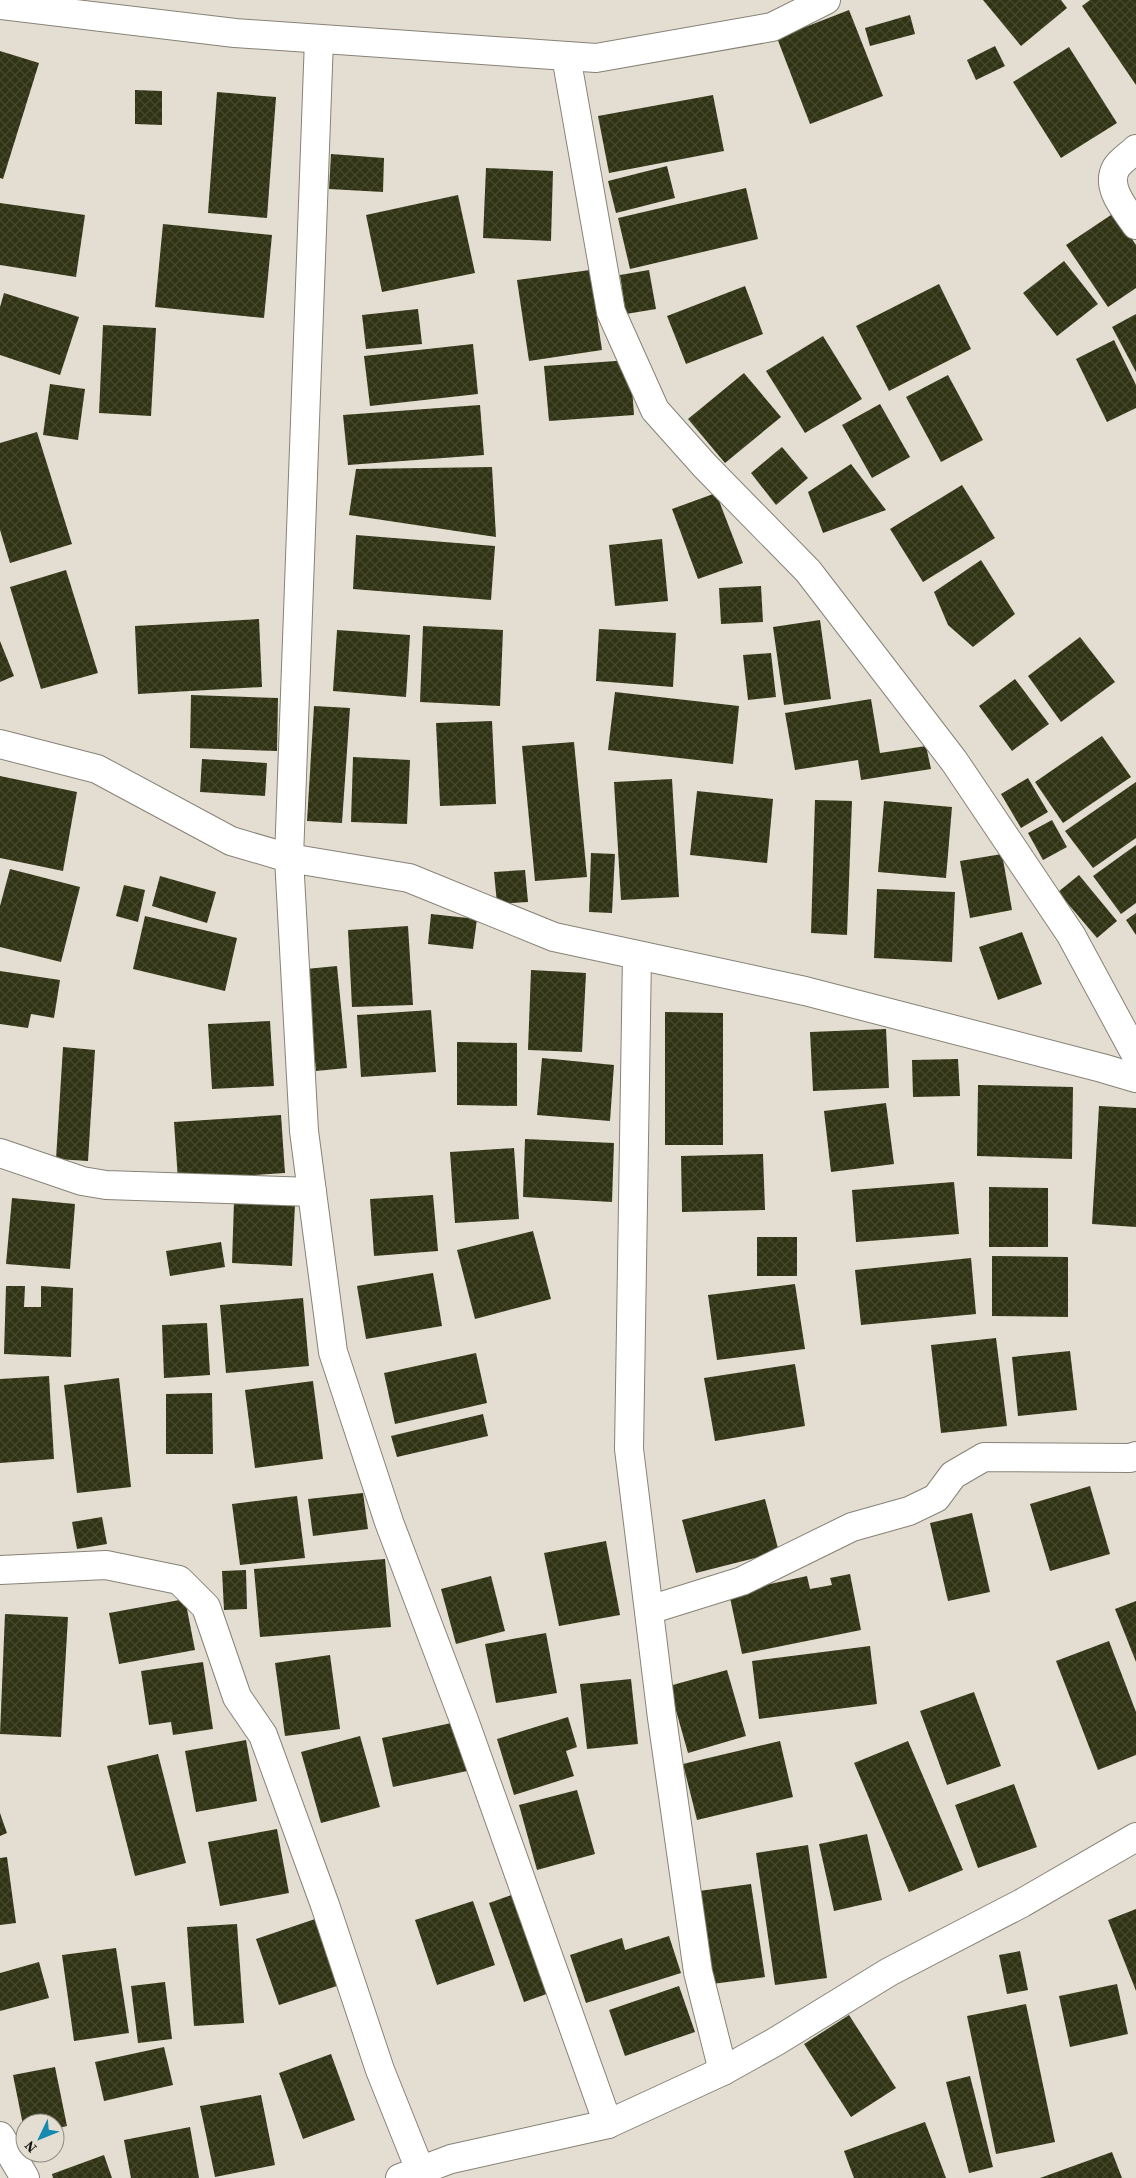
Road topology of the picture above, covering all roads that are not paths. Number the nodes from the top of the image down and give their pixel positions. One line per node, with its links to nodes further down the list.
1 (826, 0): 4 (street)
2 (0, 5): 3 (street)
3 (319, 39): 4 (street); 8 (street)
4 (566, 56): 10 (street)
5 (1136, 149): 6 (street)
6 (1136, 226)
7 (0, 744): 8 (street)
8 (289, 858): 9 (street); 13 (street)
9 (637, 956): 11 (street); 16 (street)
10 (1136, 1055)
11 (1136, 1078)
12 (0, 1153): 13 (street)
13 (312, 1192): 19 (street)
14 (1136, 1456): 16 (street)
15 (0, 1570): 21 (street)
16 (649, 1610): 18 (street)
17 (1136, 1837): 18 (street)
18 (723, 2070): 19 (street)
19 (608, 2124): 21 (street)
20 (0, 2136): 22 (street)
21 (410, 2174)
22 (25, 2178)

